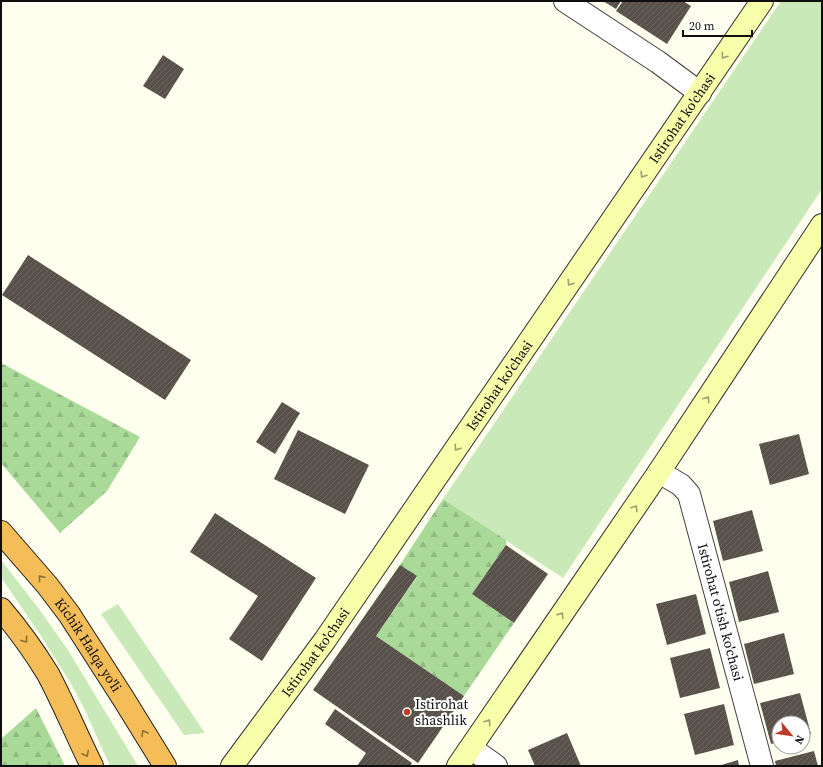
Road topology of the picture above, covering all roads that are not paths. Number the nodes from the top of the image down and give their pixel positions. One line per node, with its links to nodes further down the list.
1 (565, 1): 3 (street)
2 (762, 1): 3 (main road, Istirohat ko'chasi, one-way to 3)
3 (700, 93): 11 (main road, Istirohat ko'chasi, one-way to 11)
4 (822, 224): 5 (main road, one-way to 4)
5 (659, 472): 8 (main road, one-way to 5); 14 (street, Istirohat o'tish ko'chasi)
6 (1, 532): 10 (highway, Kichik Halqa yo'li, one-way to 6)
7 (1, 609): 9 (highway, one-way to 9)
8 (471, 748): 12 (main road); 13 (street)
9 (92, 766)
10 (164, 766)
11 (232, 766)
12 (458, 766)
13 (496, 766)
14 (762, 766)

